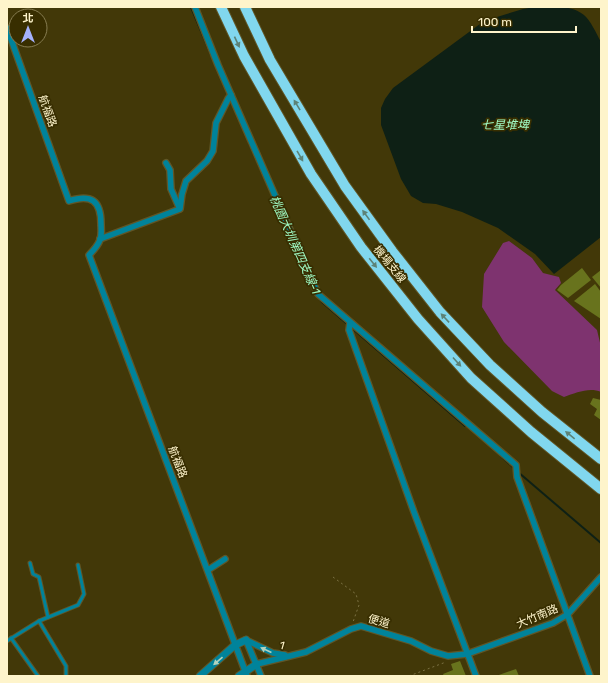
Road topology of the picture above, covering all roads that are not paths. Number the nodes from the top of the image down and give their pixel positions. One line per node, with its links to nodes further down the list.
1 (195, 7): 5 (street)
2 (220, 7): 11 (highway, 機場支線, one-way to 11)
3 (245, 7): 10 (highway, 機場支線, one-way to 3)
4 (7, 28): 8 (street, 航福路)
5 (231, 95): 7 (street); 9 (street)
6 (166, 163): 7 (street)
7 (180, 209): 8 (street)
8 (100, 239): 15 (street, 航福路)
9 (350, 323): 17 (street); 24 (street)
10 (601, 459)
11 (601, 488)
12 (225, 559): 15 (street)
13 (30, 563): 18 (lane)
14 (78, 564): 18 (lane)
15 (208, 570): 23 (street, 航福路)
16 (601, 577): 17 (street, 大竹南路)
17 (568, 614): 24 (street, 大竹南路); 34 (street)
18 (48, 617): 19 (lane)
19 (39, 621): 20 (lane); 29 (lane)
20 (11, 638): 21 (lane); 28 (lane)
21 (7, 640)
22 (246, 640): 23 (street); 25 (street, 1, one-way to 22); 26 (street)
23 (235, 645): 27 (street, 航福路); 30 (street, one-way to 30)
24 (468, 654): 25 (street, 便道); 33 (street)
25 (287, 656): 26 (street, 1)
26 (257, 664): 27 (street); 32 (street)
27 (246, 673): 31 (street)
28 (38, 676)
29 (66, 676)
30 (200, 676)
31 (239, 676)
32 (262, 676)
33 (476, 676)
34 (590, 676)

